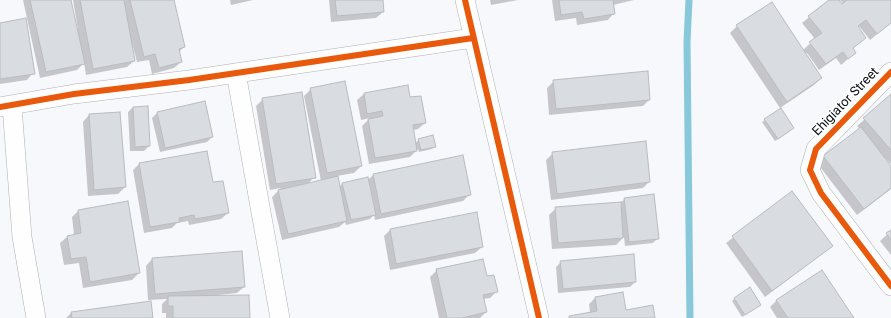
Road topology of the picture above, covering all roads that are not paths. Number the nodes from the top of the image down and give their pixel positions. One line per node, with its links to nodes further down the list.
1 (465, 0): 2 (street)
2 (473, 38): 4 (street); 9 (street)
3 (891, 72): 6 (street, Ehigiator Street)
4 (236, 74): 5 (street); 8 (street)
5 (6, 106): 7 (street)
6 (891, 286)
7 (36, 318)
8 (280, 318)
9 (539, 318)

